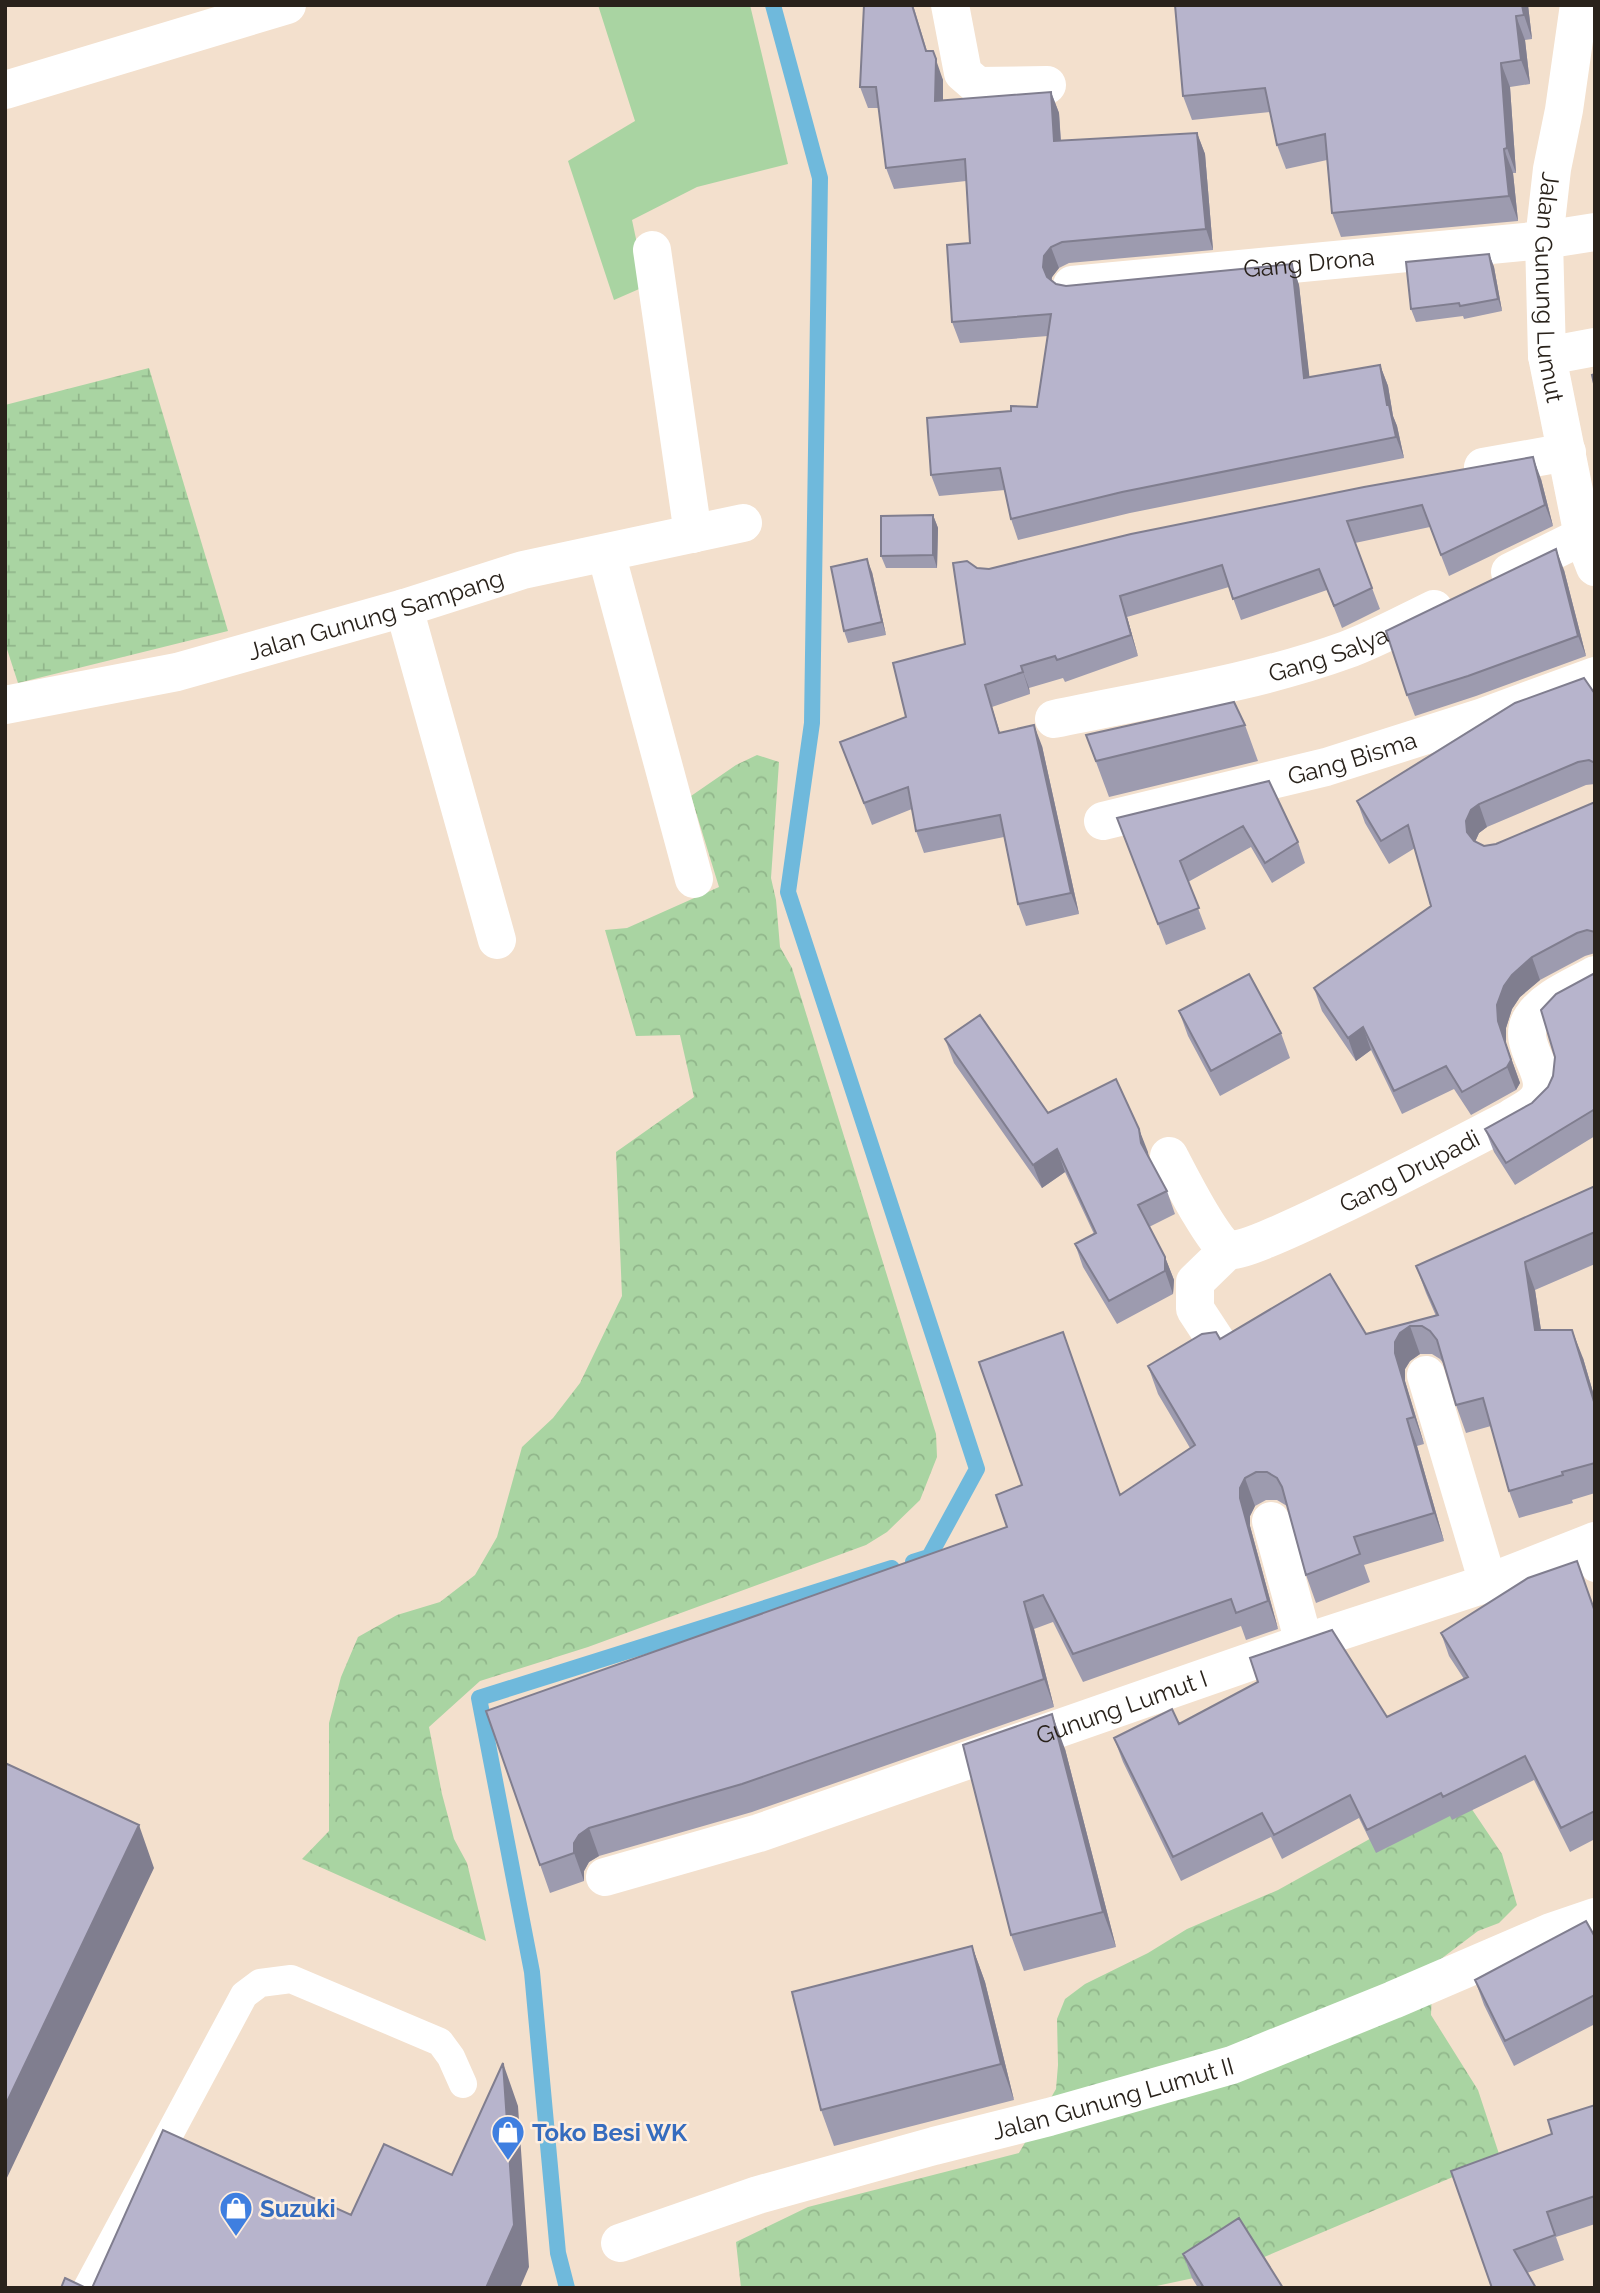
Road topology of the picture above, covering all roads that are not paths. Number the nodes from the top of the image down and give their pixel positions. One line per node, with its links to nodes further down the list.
1 (287, 5): 5 (street)
2 (950, 5): 4 (street)
3 (1584, 13): 7 (street, Jalan Gunung Lumut)
4 (1047, 85)
5 (5, 90)
6 (1595, 232): 7 (street, Gang Drona)
7 (1544, 240): 9 (street, Gang Drona); 11 (street, Jalan Gunung Lumut)
8 (652, 250): 15 (street)
9 (1072, 285)
10 (1595, 347): 11 (street)
11 (1547, 356): 12 (street, Jalan Gunung Lumut)
12 (1567, 452): 13 (street); 16 (street, Jalan Gunung Lumut)
13 (1447, 473)
14 (743, 523): 15 (street, Jalan Gunung Sampang)
15 (693, 534): 17 (street, Jalan Gunung Sampang)
16 (1591, 546): 21 (street, Gang Salya)
17 (606, 553): 18 (street, Jalan Gunung Sampang); 23 (street)
18 (404, 608): 20 (street, Jalan Gunung Sampang); 24 (street)
19 (1595, 676): 22 (street, Gang Bisma)
20 (5, 705)
21 (1054, 719)
22 (1103, 821)
23 (694, 879)
24 (497, 940)
25 (1595, 975): 27 (street, Gang Drupadi)
26 (1169, 1156): 27 (street)
27 (1228, 1250): 28 (street)
28 (1216, 1341)
29 (1426, 1375): 32 (street)
30 (1271, 1521): 33 (street)
31 (1592, 1551): 32 (street, Gunung Lumut I)
32 (1488, 1583): 33 (street, Gunung Lumut I)
33 (1304, 1643): 34 (street, Gunung Lumut I)
34 (605, 1877)
35 (1595, 1917): 37 (street, Jalan Gunung Lumut II)
36 (463, 2084): 38 (lane)
37 (620, 2243)
38 (87, 2288)

